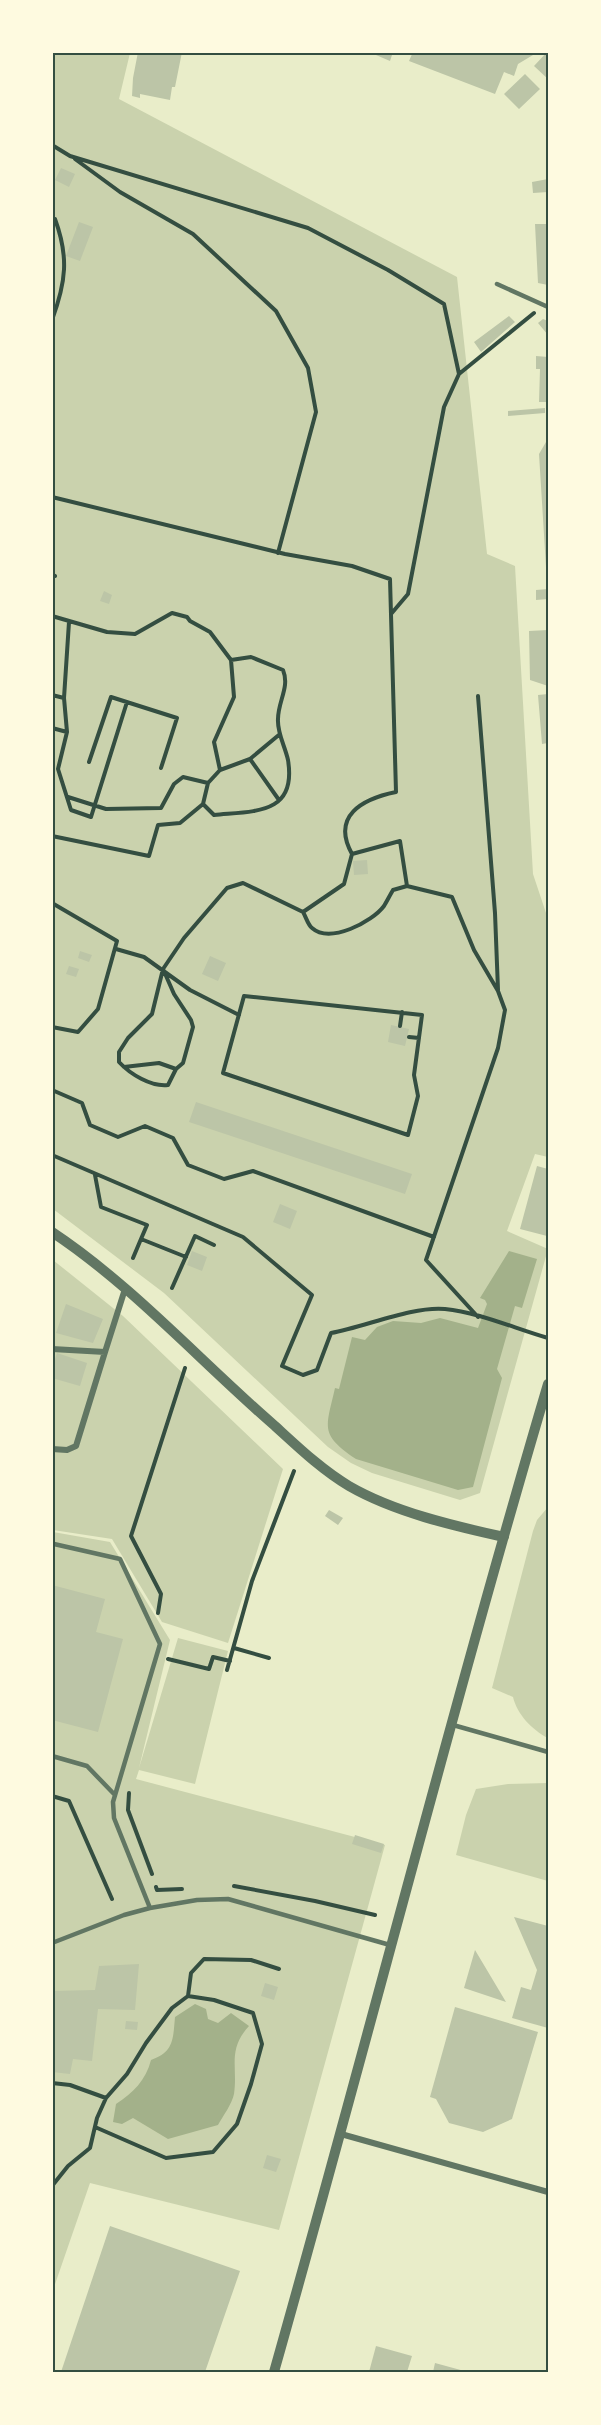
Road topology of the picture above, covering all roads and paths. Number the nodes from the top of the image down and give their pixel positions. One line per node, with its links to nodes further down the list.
1 (52, 146): 2 (path)
2 (70, 156): 7 (path); 9 (path)
3 (52, 219): 6 (path)
4 (497, 284): 5 (lane)
5 (546, 306): 7 (path)
6 (52, 320)
7 (459, 374): 10 (path)
8 (52, 497): 9 (path)
9 (278, 553): 10 (path)
10 (391, 614): 30 (path)
11 (52, 616): 12 (path)
12 (69, 622): 13 (path); 16 (path)
13 (231, 660): 20 (path); 24 (path)
14 (52, 695): 16 (path)
15 (478, 696): 36 (path)
16 (64, 698): 19 (path)
17 (127, 702): 22 (path); 23 (path); 26 (path)
18 (52, 728): 19 (path)
19 (67, 732): 26 (path)
20 (280, 734): 21 (path); 27 (path)
21 (250, 759): 24 (path); 27 (path)
22 (90, 762)
23 (161, 768)
24 (220, 770): 25 (path)
25 (208, 783): 26 (path); 28 (path)
26 (68, 797)
27 (280, 801): 28 (path)
28 (203, 804): 29 (path)
29 (52, 836)
30 (352, 854): 31 (path); 33 (path)
31 (407, 886): 33 (path); 36 (path)
32 (52, 903): 34 (path)
33 (303, 912): 35 (path)
34 (116, 948): 35 (path); 40 (path)
35 (163, 969): 38 (path); 43 (path); 44 (path)
36 (498, 991): 49 (path)
37 (402, 1012): 38 (path); 39 (path); 42 (path)
38 (239, 1015): 42 (path)
39 (400, 1026)
40 (52, 1027)
41 (409, 1037): 42 (path)
42 (418, 1038)
43 (124, 1067): 44 (path); 44 (path)
44 (176, 1069)
45 (52, 1090): 49 (path)
46 (52, 1155): 47 (path)
47 (96, 1175): 50 (path); 56 (path)
48 (52, 1232): 55 (street)
49 (434, 1237): 56 (path)
50 (141, 1239): 52 (path); 53 (path)
51 (214, 1245): 52 (path)
52 (186, 1257): 54 (path)
53 (133, 1258)
54 (172, 1288)
55 (125, 1289): 59 (street); 64 (street)
56 (478, 1317): 57 (path)
57 (549, 1338)
58 (52, 1349): 59 (street)
59 (105, 1352): 62 (street)
60 (185, 1368): 66 (path)
61 (549, 1384): 64 (street)
62 (52, 1449)
63 (294, 1471): 68 (path)
64 (504, 1537): 74 (street)
65 (54, 1544): 66 (lane)
66 (154, 1631): 67 (lane)
67 (160, 1644): 70 (path); 78 (lane)
68 (234, 1648): 69 (path); 71 (path)
69 (269, 1658)
70 (168, 1659): 71 (path); 72 (path)
71 (230, 1661): 73 (path)
72 (165, 1670)
73 (227, 1670)
74 (453, 1725): 75 (lane); 86 (street)
75 (549, 1752)
76 (52, 1756): 78 (lane)
77 (130, 1783): 81 (path)
78 (114, 1794): 83 (lane)
79 (52, 1796): 82 (path)
80 (232, 1886): 84 (path)
81 (190, 1888)
82 (112, 1899)
83 (150, 1908): 85 (lane); 86 (lane)
84 (375, 1915)
85 (52, 1943)
86 (393, 1946): 92 (street)
87 (279, 1969): 88 (path)
88 (188, 1996): 90 (path); 91 (path)
89 (52, 2084): 90 (path)
90 (106, 2098): 91 (path)
91 (95, 2127): 93 (path)
92 (341, 2134): 94 (street); 95 (street)
93 (52, 2186)
94 (549, 2192)
95 (274, 2373)

